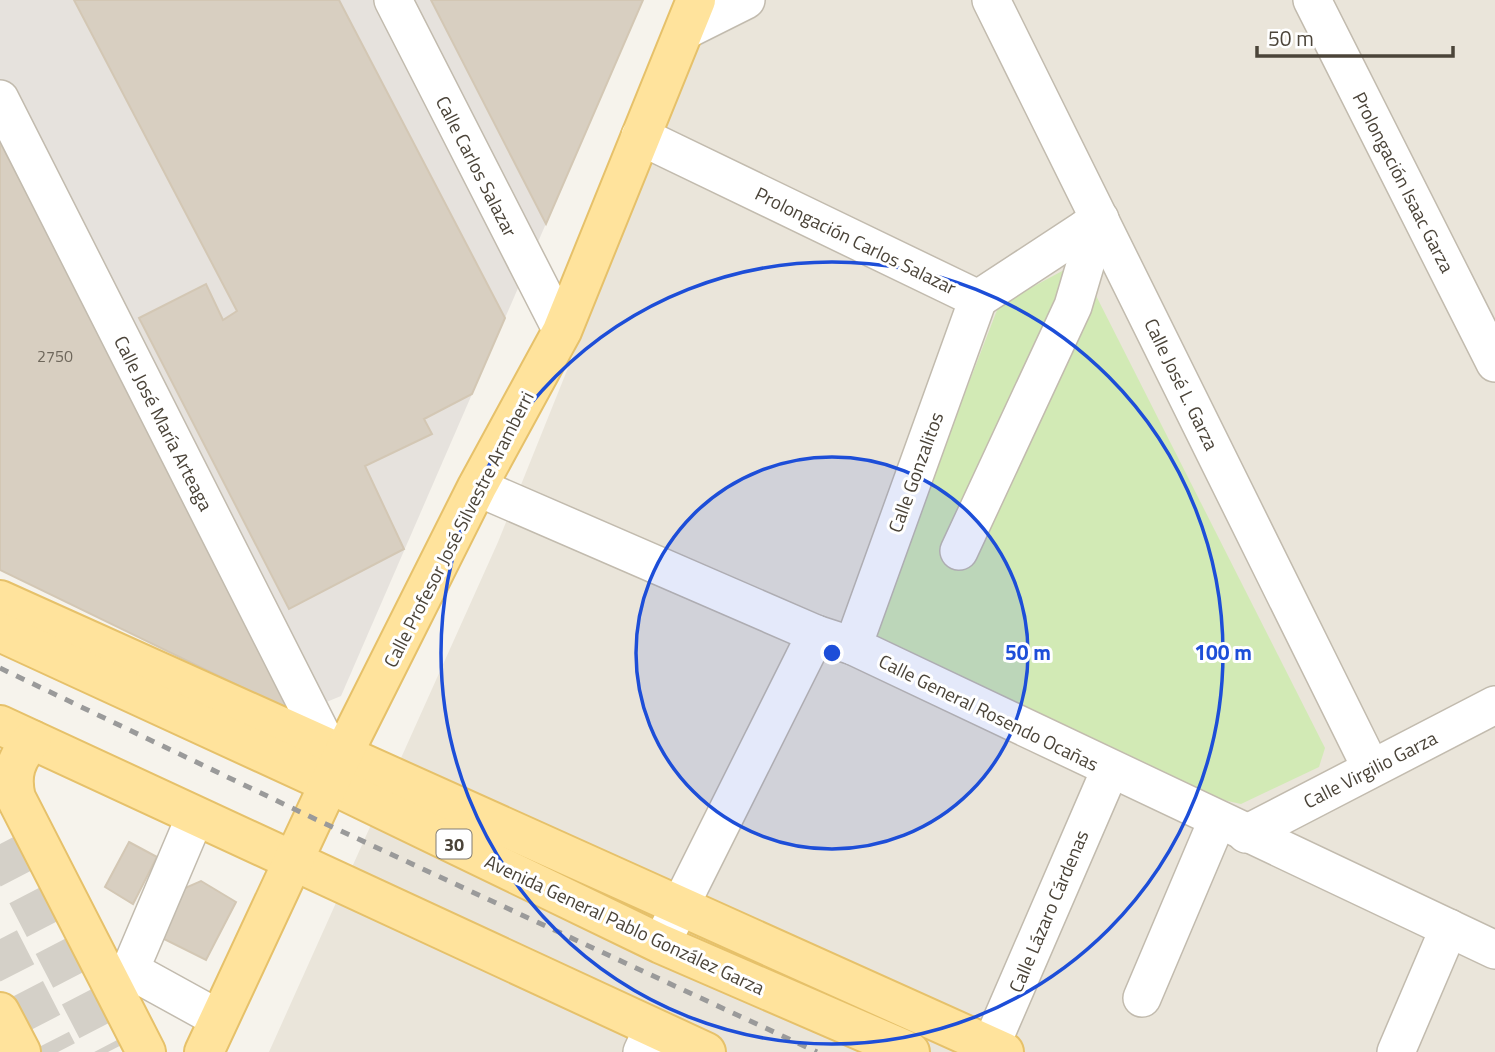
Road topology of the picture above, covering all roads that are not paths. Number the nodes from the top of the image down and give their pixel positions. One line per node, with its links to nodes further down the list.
1 (393, 0): 10 (street, Calle Carlos Salazar)
2 (746, 0): 5 (street)
3 (991, 0): 8 (street, Calle José L. Garza)
4 (1312, 0): 11 (street, Prolongación Isaac Garza)
5 (691, 15): 7 (main road, Calle Profesor José Silvestre Aramberri)
6 (0, 99): 20 (street, Calle José María Arteaga)
7 (640, 136): 9 (street, Prolongación Carlos Salazar); 10 (main road, Calle Profesor José Silvestre Aramberri)
8 (1093, 223): 9 (street, Prolongación Carlos Salazar); 13 (street); 21 (street, Calle José L. Garza)
9 (978, 299): 17 (street, Calle Gonzalitos)
10 (562, 331): 12 (main road, Calle Profesor José Silvestre Aramberri)
11 (1495, 363)
12 (477, 487): 16 (street, Calle General Rosendo Ocañas); 20 (main road, Calle Profesor José Silvestre Aramberri)
13 (959, 551)
14 (0, 600): 20 (main road)
15 (0, 632): 20 (main road, Avenida General Pablo González Garza / 30)
16 (816, 634): 17 (street, Calle General Rosendo Ocañas); 26 (street)
17 (852, 646): 22 (street, Calle General Rosendo Ocañas)
18 (1495, 705): 21 (street, Calle Virgilio Garza)
19 (16, 733): 23 (main road); 30 (main road)
20 (333, 761): 25 (main road, Calle Profesor José Silvestre Aramberri); 26 (main road, Avenida General Pablo González Garza / 30); 28 (main road, Avenida General Pablo González Garza / 30)
21 (1371, 768): 24 (street, Calle Virgilio Garza)
22 (1110, 770): 24 (street, Calle General Rosendo Ocañas); 35 (street, Calle Lázaro Cárdenas)
23 (195, 817): 25 (main road); 30 (street)
24 (1231, 828): 27 (street, Calle General Rosendo Ocañas); 31 (street)
25 (292, 863): 33 (main road, Calle Profesor José Silvestre Aramberri); 34 (main road)
26 (680, 905): 28 (street); 35 (main road, Avenida General Pablo González Garza / 30)
27 (1449, 928): 29 (street, Calle General Rosendo Ocañas); 40 (street)
28 (661, 944): 39 (main road, Avenida General Pablo González Garza / 30)
29 (1495, 950)
30 (124, 983): 33 (street); 37 (main road)
31 (1142, 998)
32 (0, 1012): 36 (main road)
33 (211, 1036)
34 (647, 1040): 38 (main road)
35 (994, 1050)
36 (21, 1052)
37 (146, 1052)
38 (706, 1052)
39 (910, 1052)
40 (1396, 1052)

